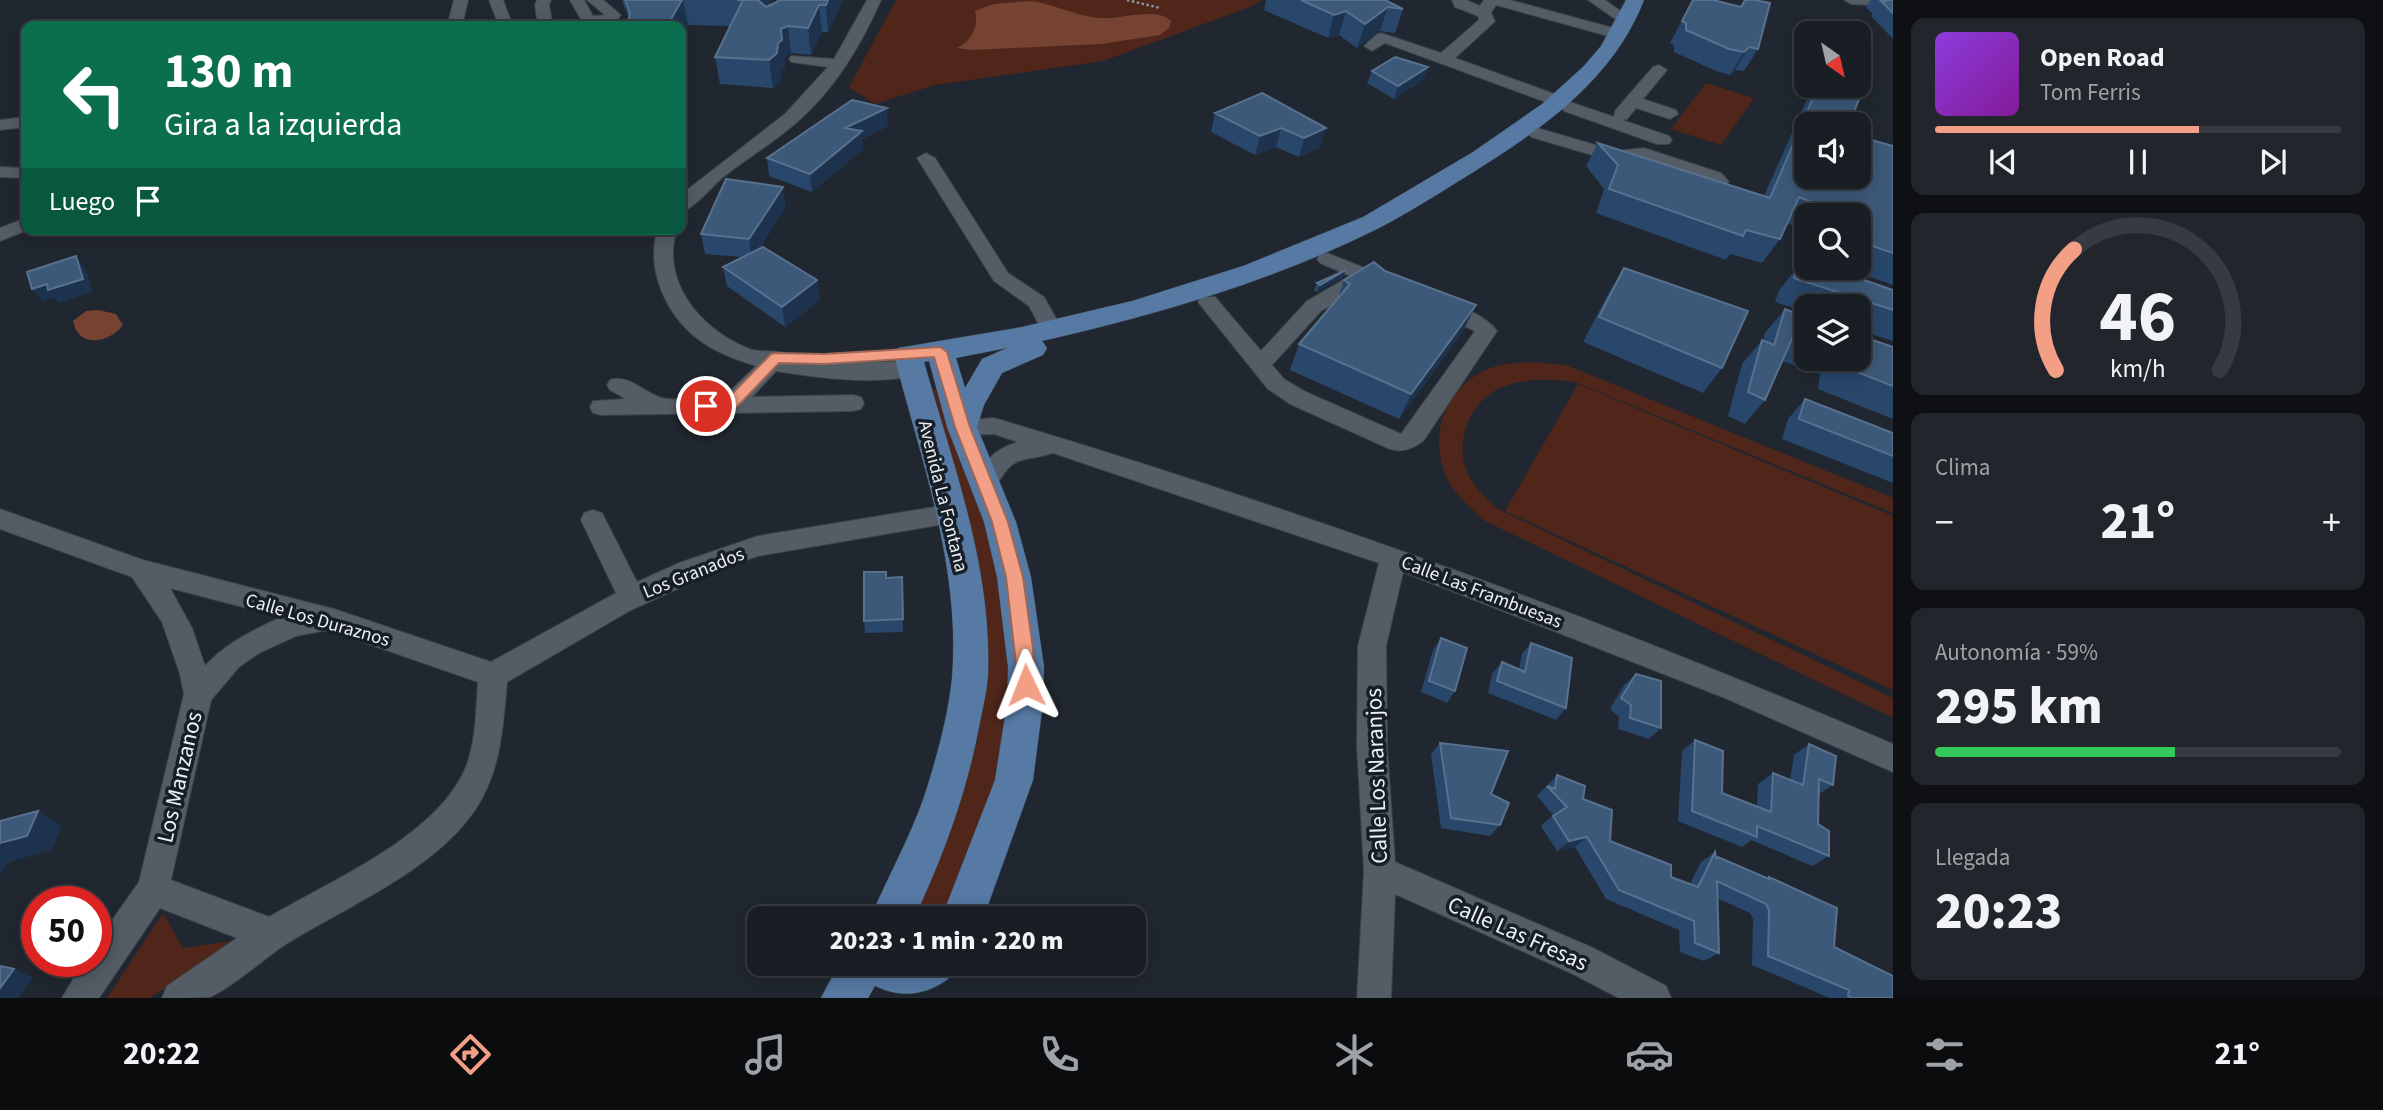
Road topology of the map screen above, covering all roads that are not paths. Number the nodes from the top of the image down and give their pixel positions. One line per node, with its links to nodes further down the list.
1 (461, 0): 14 (street)
2 (496, 0): 15 (street)
3 (544, 0): 16 (street)
4 (577, 0): 17 (street)
5 (594, 0): 18 (street)
6 (874, 0): 22 (street)
7 (1459, 0): 12 (street)
8 (1652, 0): 25 (main road)
9 (1851, 0): 11 (street)
10 (1599, 1): 13 (street)
11 (1893, 2)
12 (1489, 4): 13 (street); 21 (street)
13 (1627, 18): 25 (main road)
14 (456, 21)
15 (504, 21)
16 (545, 21)
17 (595, 21)
18 (608, 21)
19 (1372, 46): 21 (street)
20 (797, 60): 22 (street)
21 (1443, 60): 25 (street)
22 (841, 64): 36 (street)
23 (1659, 70): 24 (street)
24 (1633, 101): 26 (street); 27 (street)
25 (1563, 104): 30 (main road); 31 (street); 43 (main road)
26 (1670, 114)
27 (1621, 115)
28 (21, 123): 29 (street)
29 (0, 125)
30 (1537, 133): 32 (street); 41 (main road)
31 (1663, 140)
32 (1616, 156)
33 (926, 158): 43 (street)
34 (0, 172): 35 (street)
35 (21, 173)
36 (686, 201)
37 (21, 226): 38 (street)
38 (0, 235)
39 (667, 235): 44 (street)
40 (1365, 276): 41 (street); 41 (street); 46 (street)
41 (1330, 277): 42 (main road); 46 (street)
42 (1208, 302): 43 (main road); 46 (street)
43 (1048, 336): 45 (main road); 52 (main road)
44 (768, 359): 45 (street); 49 (street)
45 (926, 360): 52 (main road, Avenida La Fontana); 55 (main road, Avenida La Fontana)
46 (1261, 365)
47 (618, 385): 51 (street)
48 (853, 402): 49 (street)
49 (729, 406): 51 (street)
50 (601, 407): 51 (street)
51 (661, 407)
52 (962, 427): 53 (street, Calle Las Frambuesas); 54 (main road, Avenida La Fontana)
53 (1062, 448): 54 (street, Calle Las Frambuesas); 58 (street, Calle Las Frambuesas)
54 (985, 484): 70 (main road, Avenida La Fontana)
55 (953, 514): 60 (street, Los Granados); 66 (main road, Avenida La Fontana)
56 (0, 519): 59 (street, Calle Los Duraznos)
57 (593, 520): 60 (street)
58 (1393, 557): 64 (street, Calle Las Frambuesas); 65 (street, Calle Los Naranjos)
59 (141, 570): 61 (street, Calle Los Duraznos); 63 (street)
60 (632, 598): 62 (street, Los Granados)
61 (334, 621): 62 (street, Calle Los Duraznos); 63 (street, Los Manzanos)
62 (493, 675): 71 (street)
63 (198, 694): 67 (street, Los Manzanos)
64 (1893, 758)
65 (1380, 871): 78 (street, Calle Los Naranjos); 79 (street, Calle Las Fresas)
66 (916, 875): 68 (main road, Avenida La Fontana); 69 (main road)
67 (153, 889): 71 (street); 74 (street, Los Manzanos)
68 (898, 906)
69 (910, 906)
70 (967, 906)
71 (272, 934): 75 (street)
72 (857, 976): 76 (main road)
73 (928, 976): 77 (main road)
74 (79, 998)
75 (179, 998)
76 (843, 998)
77 (916, 998)
78 (1374, 998)
79 (1654, 998)

